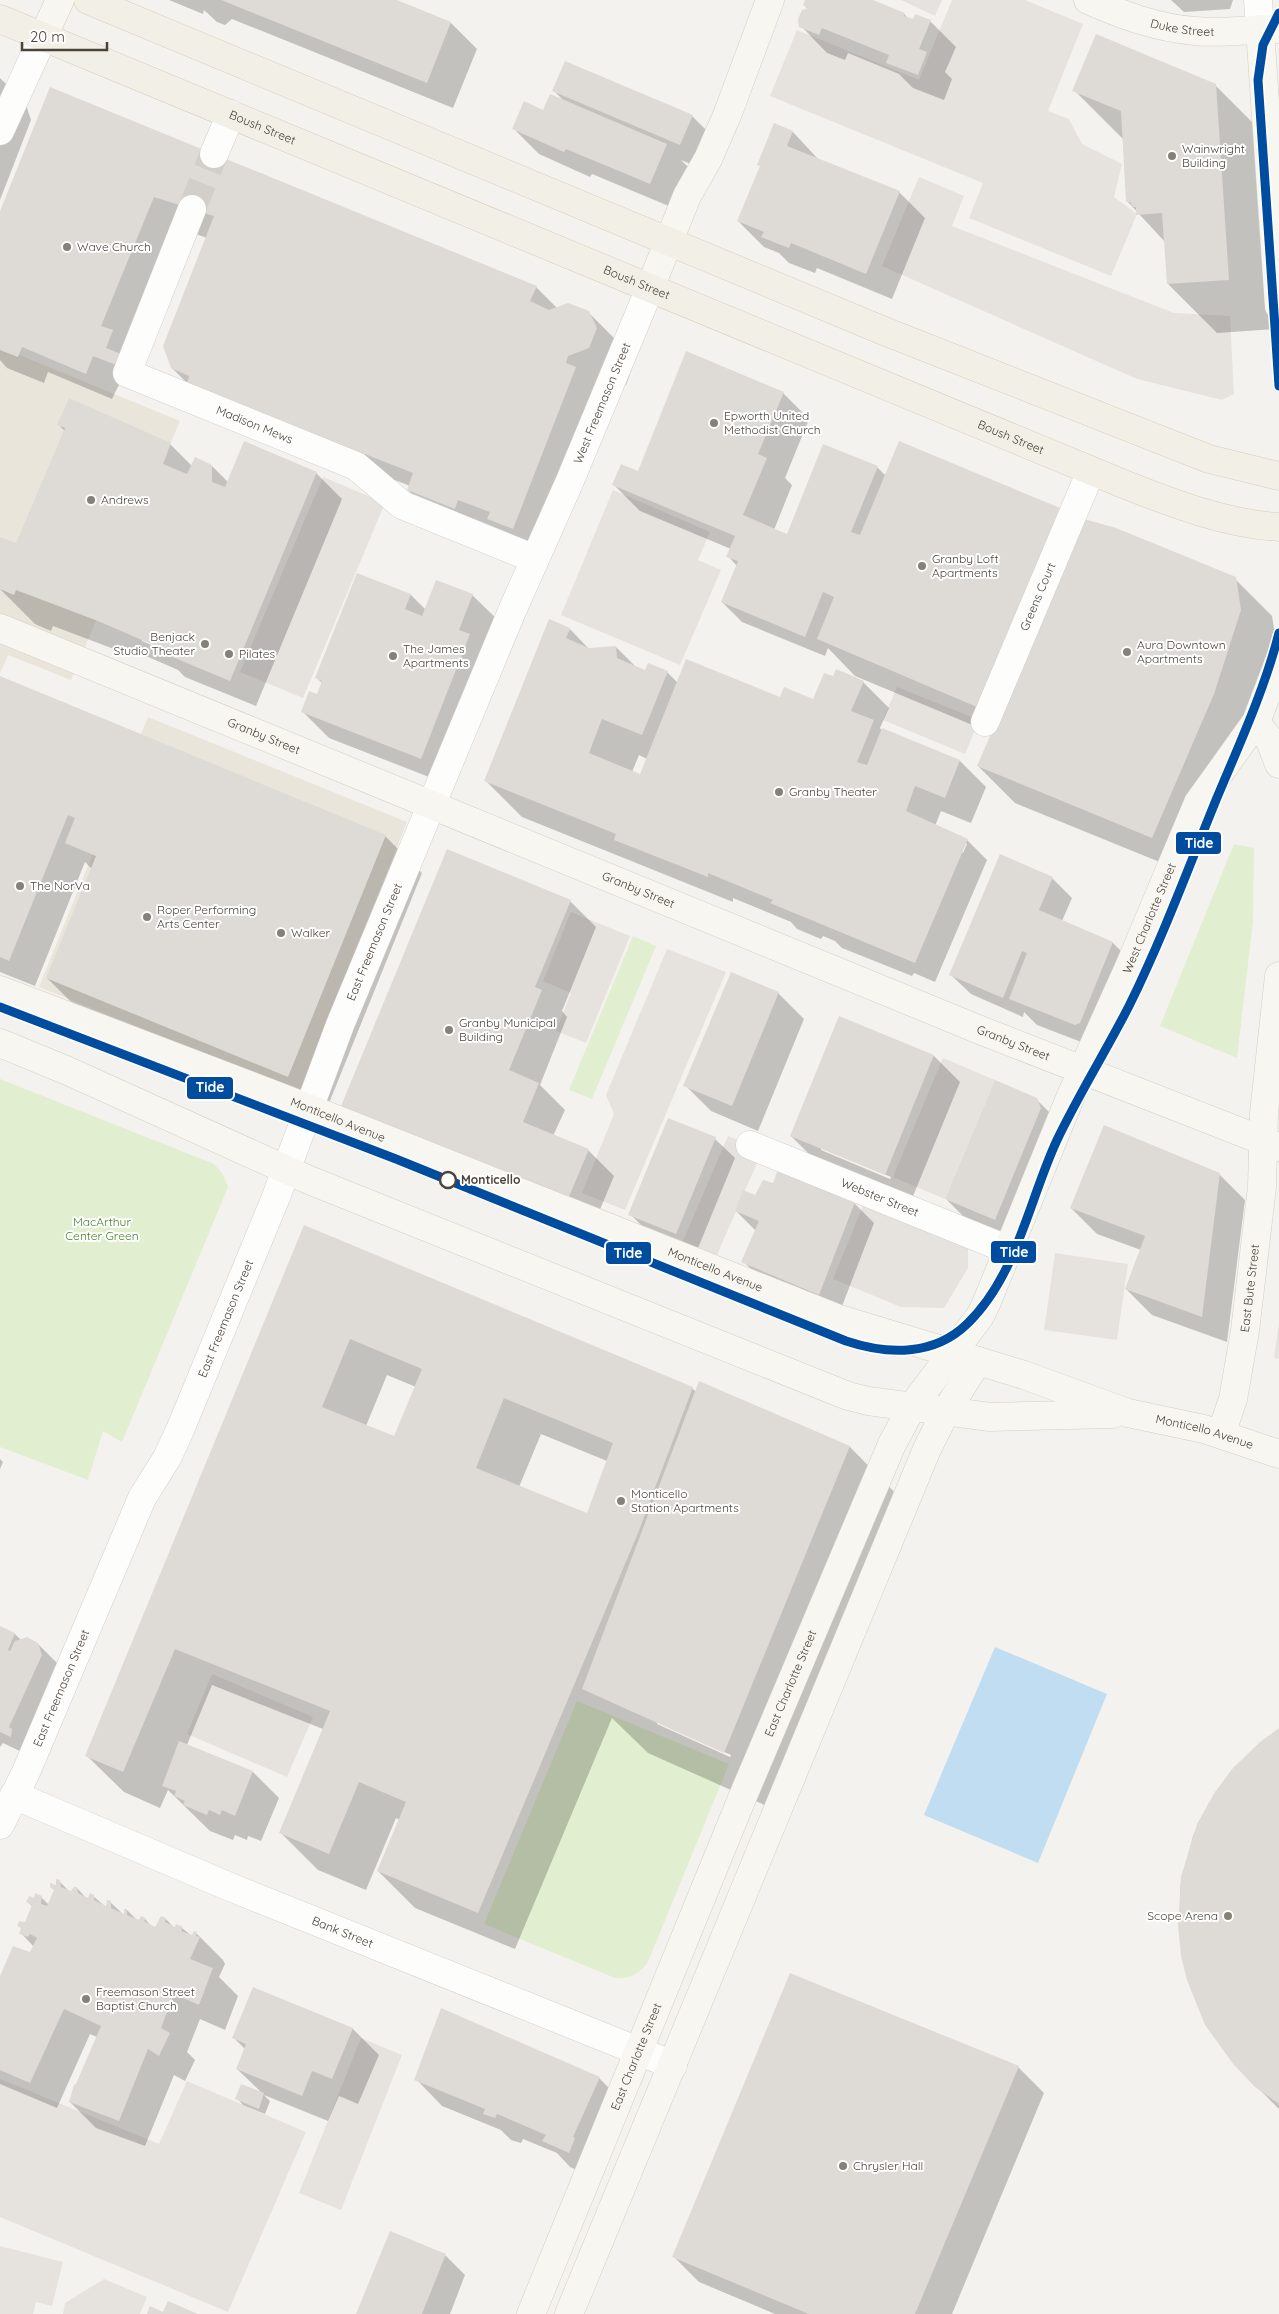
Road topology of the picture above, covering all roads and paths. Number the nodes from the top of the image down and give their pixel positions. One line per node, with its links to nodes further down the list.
1 (60, 0): 8 (street)
2 (88, 0): 13 (main road)
3 (770, 0): 13 (street, West Freemason Street)
4 (1088, 0): 7 (street, Duke Street)
5 (1258, 0): 7 (street)
6 (0, 19): 8 (main road, Boush Street)
7 (1269, 29): 15 (street)
8 (43, 37): 9 (main road, Boush Street); 10 (street)
9 (231, 114): 11 (street); 14 (main road, Boush Street)
10 (0, 131)
11 (214, 154)
12 (192, 209): 19 (street, Madison Mews)
13 (669, 240): 14 (street, West Freemason Street); 17 (main road)
14 (650, 288): 16 (main road, Boush Street); 19 (street, West Freemason Street)
15 (1279, 306)
16 (1091, 471): 18 (main road, Boush Street); 22 (street, Greens Court)
17 (1279, 476)
18 (1279, 527)
19 (535, 559): 25 (street, West Freemason Street)
20 (0, 628): 25 (street, Granby Street)
21 (1279, 662): 23 (street, West Charlotte Street)
22 (985, 722)
23 (1256, 722): 24 (street); 29 (street, West Charlotte Street)
24 (1279, 764)
25 (432, 805): 29 (street, Granby Street); 30 (street, East Freemason Street)
26 (1279, 976): 31 (street, East Bute Street)
27 (0, 990): 30 (street, Monticello Avenue)
28 (0, 1043): 33 (street, Monticello Avenue)
29 (1082, 1069): 31 (street, Granby Street); 34 (street, East Charlotte Street)
30 (310, 1108): 33 (street, East Freemason Street); 35 (street, Monticello Avenue)
31 (1271, 1144): 39 (street, East Bute Street)
32 (750, 1146): 34 (street, Webster Street)
33 (286, 1170): 36 (street, Monticello Avenue); 41 (street, East Freemason Street)
34 (1009, 1250): 35 (street, East Charlotte Street)
35 (965, 1357): 36 (street, East Charlotte Street); 37 (street, East Charlotte Street); 38 (street, Monticello Avenue)
36 (912, 1407): 37 (street, Monticello Avenue); 43 (street, East Charlotte Street)
37 (946, 1411): 38 (street, Monticello Avenue); 44 (street, East Charlotte Street)
38 (1128, 1413): 39 (street, Monticello Avenue)
39 (1221, 1434): 40 (street, Monticello Avenue)
40 (1279, 1454)
41 (14, 1795): 42 (street, East Freemason Street); 43 (street, Bank Street)
42 (0, 1825)
43 (639, 2051): 44 (street, Bank Street); 45 (street, East Charlotte Street)
44 (673, 2065): 46 (street, East Charlotte Street)
45 (531, 2314)
46 (570, 2314)

